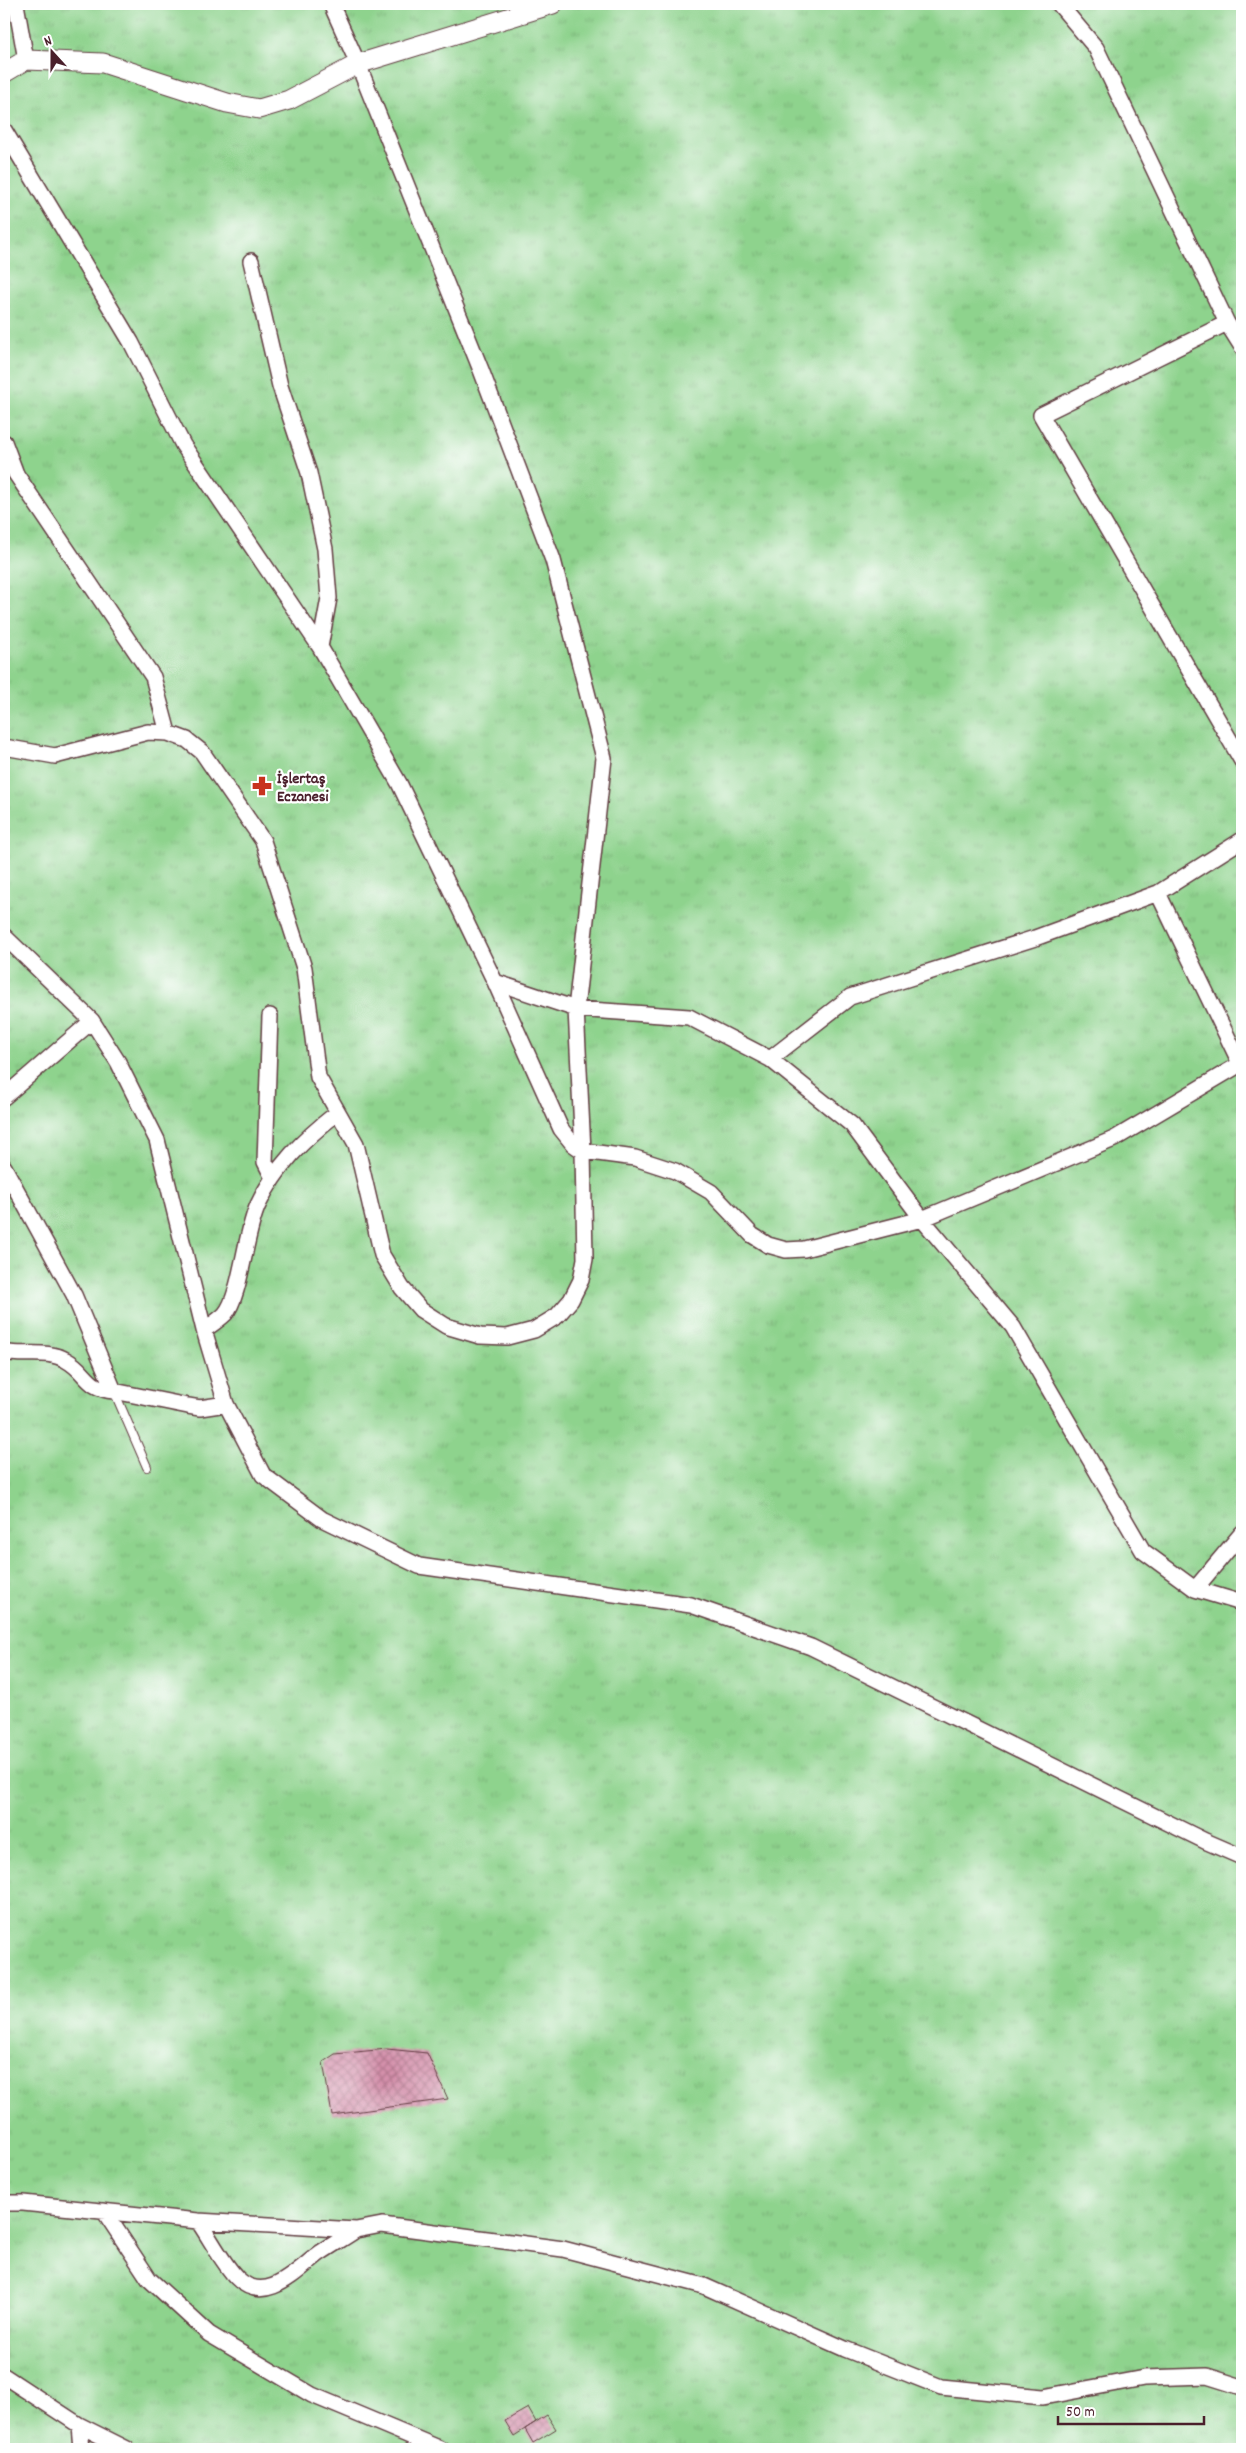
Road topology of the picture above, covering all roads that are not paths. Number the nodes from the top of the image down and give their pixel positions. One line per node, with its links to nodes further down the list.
1 (16, 4): 5 (street)
2 (331, 4): 6 (street)
3 (553, 4): 6 (street)
4 (1059, 4): 10 (street)
5 (26, 60): 6 (street); 7 (street)
6 (358, 64): 22 (street)
7 (4, 74)
8 (4, 130): 14 (street)
9 (251, 261): 14 (street)
10 (1227, 323): 11 (street); 17 (street)
11 (1242, 348)
12 (4, 442): 13 (street)
13 (10, 476): 15 (street)
14 (320, 647): 21 (street)
15 (168, 732): 16 (street); 28 (street)
16 (4, 747)
17 (1242, 761)
18 (1242, 840): 19 (street)
19 (1158, 893): 25 (street); 26 (street)
20 (4, 936): 24 (street)
21 (495, 982): 22 (street); 29 (street)
22 (576, 1009): 25 (street); 29 (street)
23 (270, 1016): 31 (street)
24 (92, 1021): 27 (street); 33 (street)
25 (770, 1059): 32 (street)
26 (1241, 1063): 32 (street)
27 (4, 1097)
28 (337, 1113): 29 (street); 31 (street)
29 (583, 1151): 32 (street)
30 (4, 1167): 35 (street)
31 (273, 1178): 33 (street)
32 (922, 1219): 39 (street)
33 (204, 1330): 36 (street)
34 (4, 1352): 35 (street)
35 (114, 1391): 36 (street); 37 (lane)
36 (226, 1404): 41 (street)
37 (147, 1467)
38 (1242, 1533): 39 (street)
39 (1195, 1589): 40 (street)
40 (1242, 1603)
41 (1242, 1857)
42 (4, 2203): 43 (street)
43 (104, 2211): 44 (street); 51 (street)
44 (198, 2221): 45 (street); 45 (street)
45 (356, 2230): 47 (street)
46 (4, 2376): 48 (street)
47 (1242, 2387)
48 (79, 2425): 49 (street); 50 (street)
49 (81, 2449)
50 (127, 2449)
51 (441, 2449)

